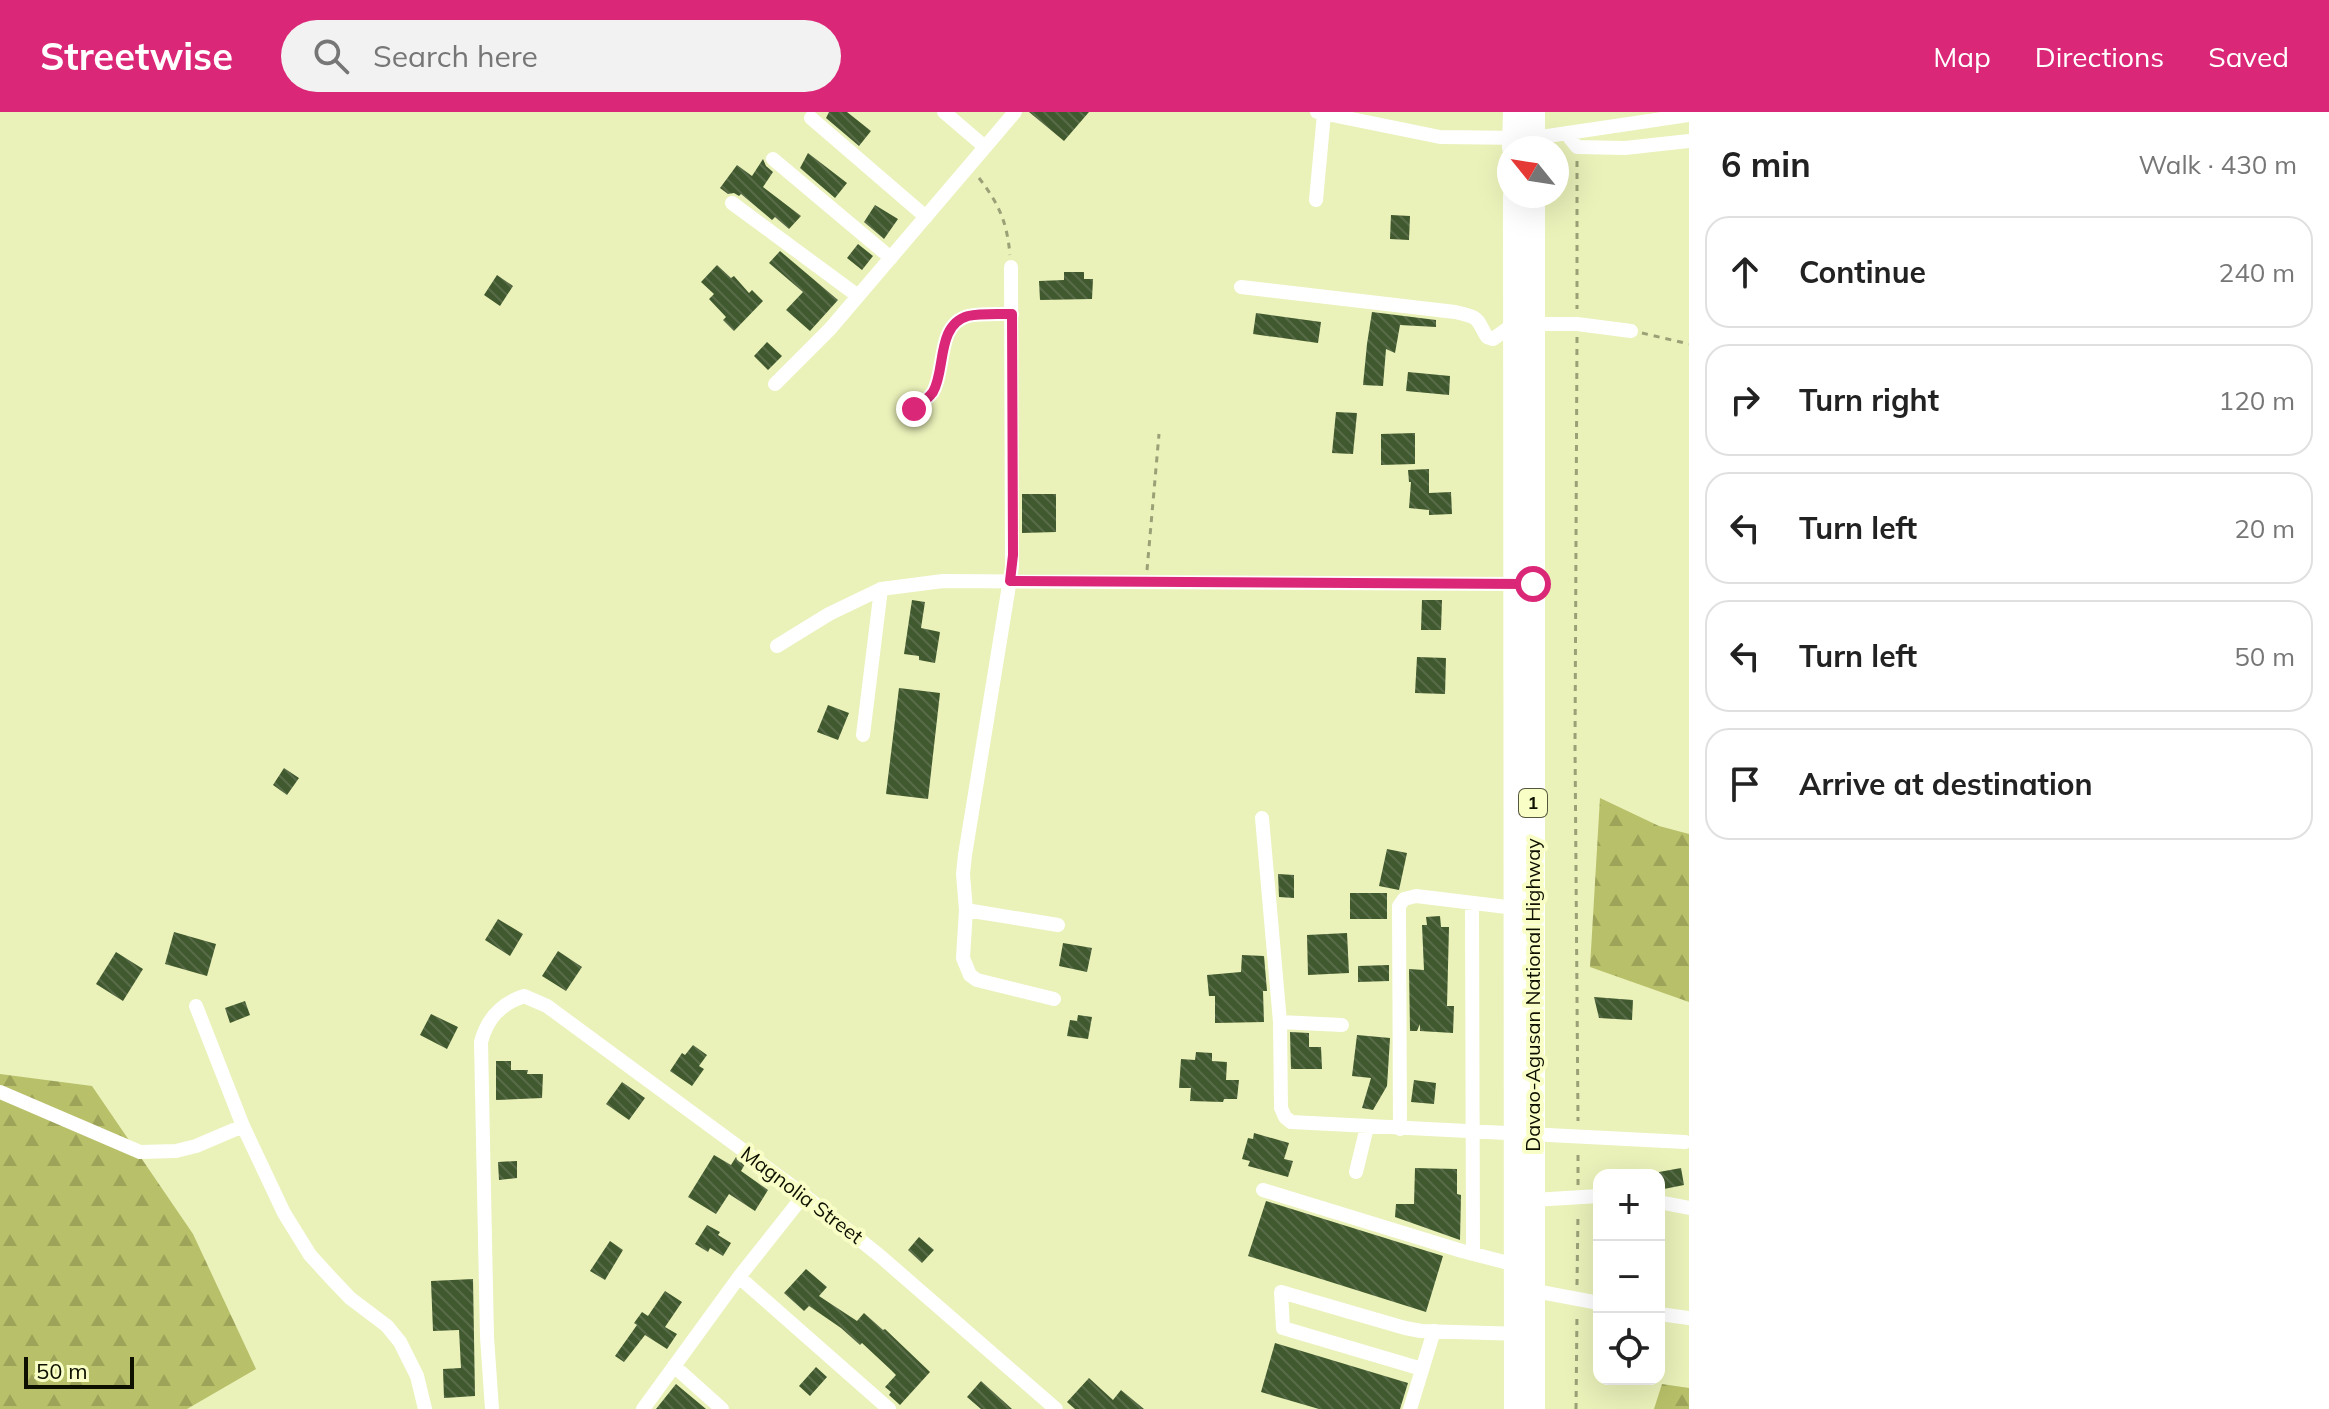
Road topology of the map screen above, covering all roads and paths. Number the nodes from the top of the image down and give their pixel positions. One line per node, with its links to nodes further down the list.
1 (944, 112): 14 (street)
2 (1015, 112): 14 (street)
3 (1514, 112): 9 (highway)
4 (1534, 112): 10 (highway)
5 (1320, 113): 12 (street); 18 (street)
6 (1689, 115): 8 (street)
7 (811, 118): 22 (street)
8 (1566, 133): 11 (street); 15 (street)
9 (1522, 136)
10 (1526, 136)
11 (1553, 136)
12 (1497, 141)
13 (1689, 141): 15 (street)
14 (985, 147): 17 (street)
15 (1577, 147): 29 (path)
16 (773, 159): 23 (street)
17 (969, 166): 22 (street); 24 (path)
18 (1316, 200)
19 (732, 203): 26 (street)
20 (1515, 208): 28 (highway, Davao-Agusan National Highway / 1)
21 (1533, 208): 28 (highway, Davao-Agusan National Highway / 1)
22 (926, 217): 23 (street)
23 (891, 258): 26 (street)
24 (1011, 267): 27 (street)
25 (1241, 287): 28 (street)
26 (858, 296): 32 (street)
27 (1012, 314): 33 (street); 35 (street)
28 (1524, 324): 29 (street); 37 (highway, Davao-Agusan National Highway / 1)
29 (1577, 324): 30 (street); 56 (path)
30 (1631, 331): 31 (path)
31 (1689, 344)
32 (775, 384)
33 (914, 409)
34 (1159, 434): 36 (path)
35 (1010, 581): 36 (street); 38 (street); 44 (street)
36 (1146, 582): 37 (street)
37 (1523, 584): 43 (highway, Davao-Agusan National Highway / 1); 55 (highway, Davao-Agusan National Highway / 1)
38 (888, 587): 39 (street); 40 (street)
39 (777, 646)
40 (863, 735)
41 (1262, 818): 48 (street)
42 (1472, 903): 43 (street); 53 (street); 54 (street)
43 (1515, 908): 55 (highway, Davao-Agusan National Highway / 1)
44 (966, 910): 45 (street); 46 (street)
45 (1058, 925)
46 (1054, 999)
47 (196, 1006): 51 (street)
48 (1280, 1022): 49 (street); 52 (street)
49 (1342, 1025)
50 (0, 1092): 51 (street)
51 (243, 1126): 78 (street)
52 (1367, 1127): 53 (street); 58 (street)
53 (1400, 1129): 54 (street)
54 (1473, 1132): 55 (street); 66 (street)
55 (1524, 1134): 56 (street); 63 (highway, Davao-Agusan National Highway / 1); 67 (highway, Davao-Agusan National Highway / 1)
56 (1578, 1137): 57 (street); 61 (path)
57 (1685, 1142)
58 (1356, 1172)
59 (1263, 1190): 66 (street)
60 (804, 1195): 68 (street); 79 (street, Magnolia Street); 83 (street, Magnolia Street)
61 (1578, 1196): 62 (street); 63 (street); 70 (path)
62 (1593, 1196)
63 (1533, 1200): 69 (highway, Davao-Agusan National Highway / 1)
64 (1665, 1203): 65 (street)
65 (1689, 1208)
66 (1473, 1254): 67 (street)
67 (1516, 1265): 75 (highway, Davao-Agusan National Highway / 1)
68 (739, 1277): 76 (street); 82 (street)
69 (1535, 1291): 70 (street); 75 (highway, Davao-Agusan National Highway / 1)
70 (1577, 1298): 71 (street); 87 (path)
71 (1593, 1302)
72 (1665, 1315): 73 (street)
73 (1689, 1318)
74 (1434, 1331): 75 (street); 77 (street); 77 (street)
75 (1525, 1334): 85 (highway, Davao-Agusan National Highway / 1); 86 (highway, Davao-Agusan National Highway / 1)
76 (674, 1366): 80 (street); 81 (street)
77 (1422, 1369): 84 (street)
78 (425, 1409)
79 (492, 1409)
80 (643, 1409)
81 (722, 1409)
82 (889, 1409)
83 (1056, 1409)
84 (1410, 1409)
85 (1515, 1409)
86 (1534, 1409)
87 (1576, 1409)

